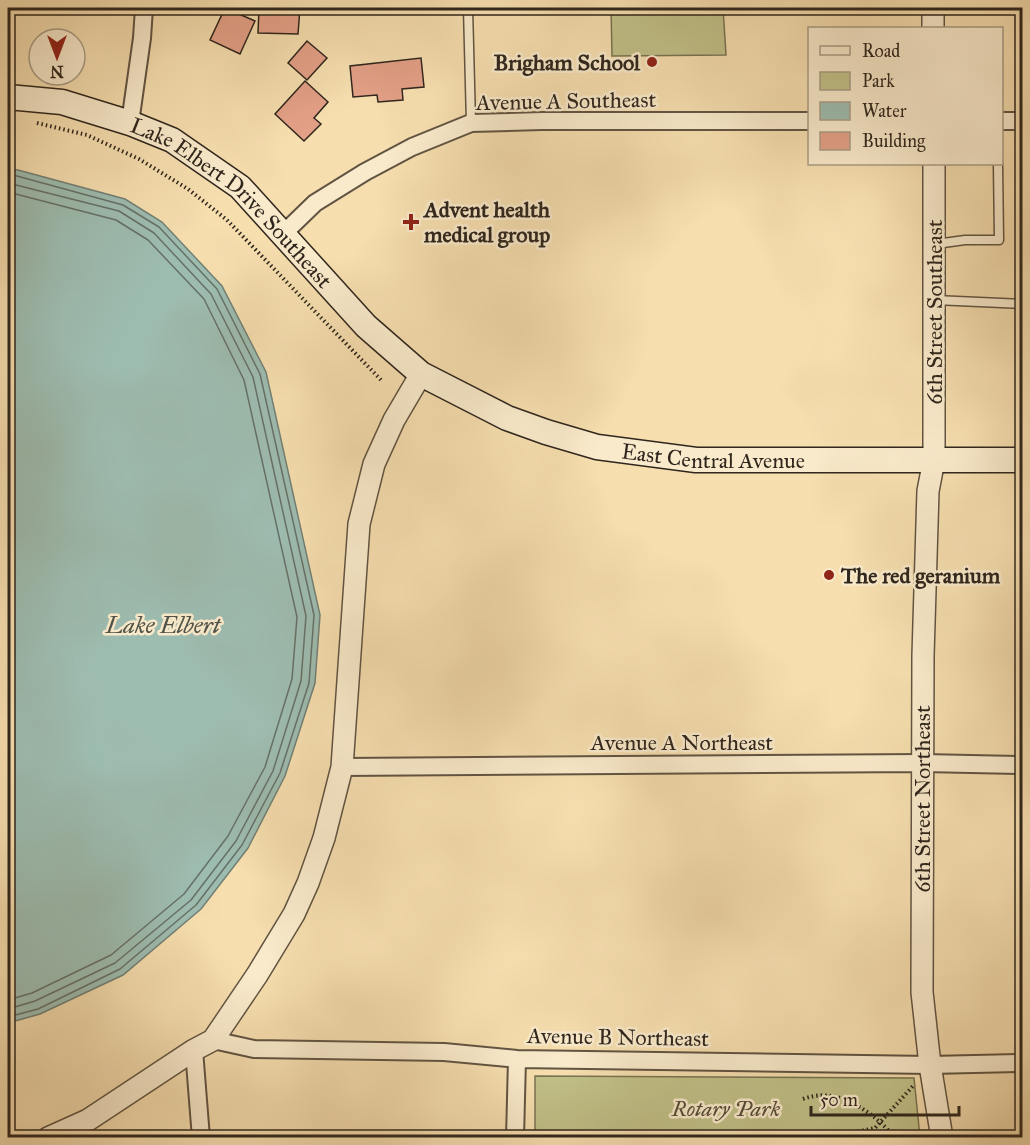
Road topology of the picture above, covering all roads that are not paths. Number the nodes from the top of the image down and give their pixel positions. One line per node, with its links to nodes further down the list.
1 (144, 8): 9 (street)
2 (468, 8): 10 (lane)
3 (933, 8): 4 (street)
4 (933, 27)
5 (8, 97): 9 (main road, Lake Elbert Drive Southeast)
6 (808, 121): 10 (street, Avenue A Southeast)
7 (1003, 121): 8 (street)
8 (1023, 121)
9 (130, 123): 13 (main road, Lake Elbert Drive Southeast)
10 (471, 123): 13 (street, Avenue A Southeast)
11 (934, 165): 14 (street, 6th Street Southeast)
12 (998, 165): 14 (lane)
13 (284, 234): 17 (main road, Lake Elbert Drive Southeast)
14 (934, 244): 15 (street, 6th Street Southeast)
15 (934, 300): 16 (lane); 18 (street, 6th Street Southeast)
16 (1023, 304)
17 (421, 374): 18 (main road, East Central Avenue); 22 (street)
18 (934, 460): 19 (main road, East Central Avenue); 20 (street, 6th Street Northeast)
19 (1023, 460)
20 (923, 763): 21 (street, Avenue A Northeast); 22 (street, Avenue A Northeast); 27 (street, 6th Street Northeast)
21 (1023, 765)
22 (342, 766): 23 (street)
23 (213, 1040): 24 (street); 25 (street, Avenue B Northeast)
24 (194, 1050): 28 (street); 29 (street)
25 (517, 1059): 27 (street, Avenue B Northeast); 30 (street)
26 (1023, 1063): 27 (street, Avenue B Northeast)
27 (930, 1065): 31 (street, 6th Street Northeast)
28 (48, 1137)
29 (201, 1137)
30 (515, 1137)
31 (942, 1137)

